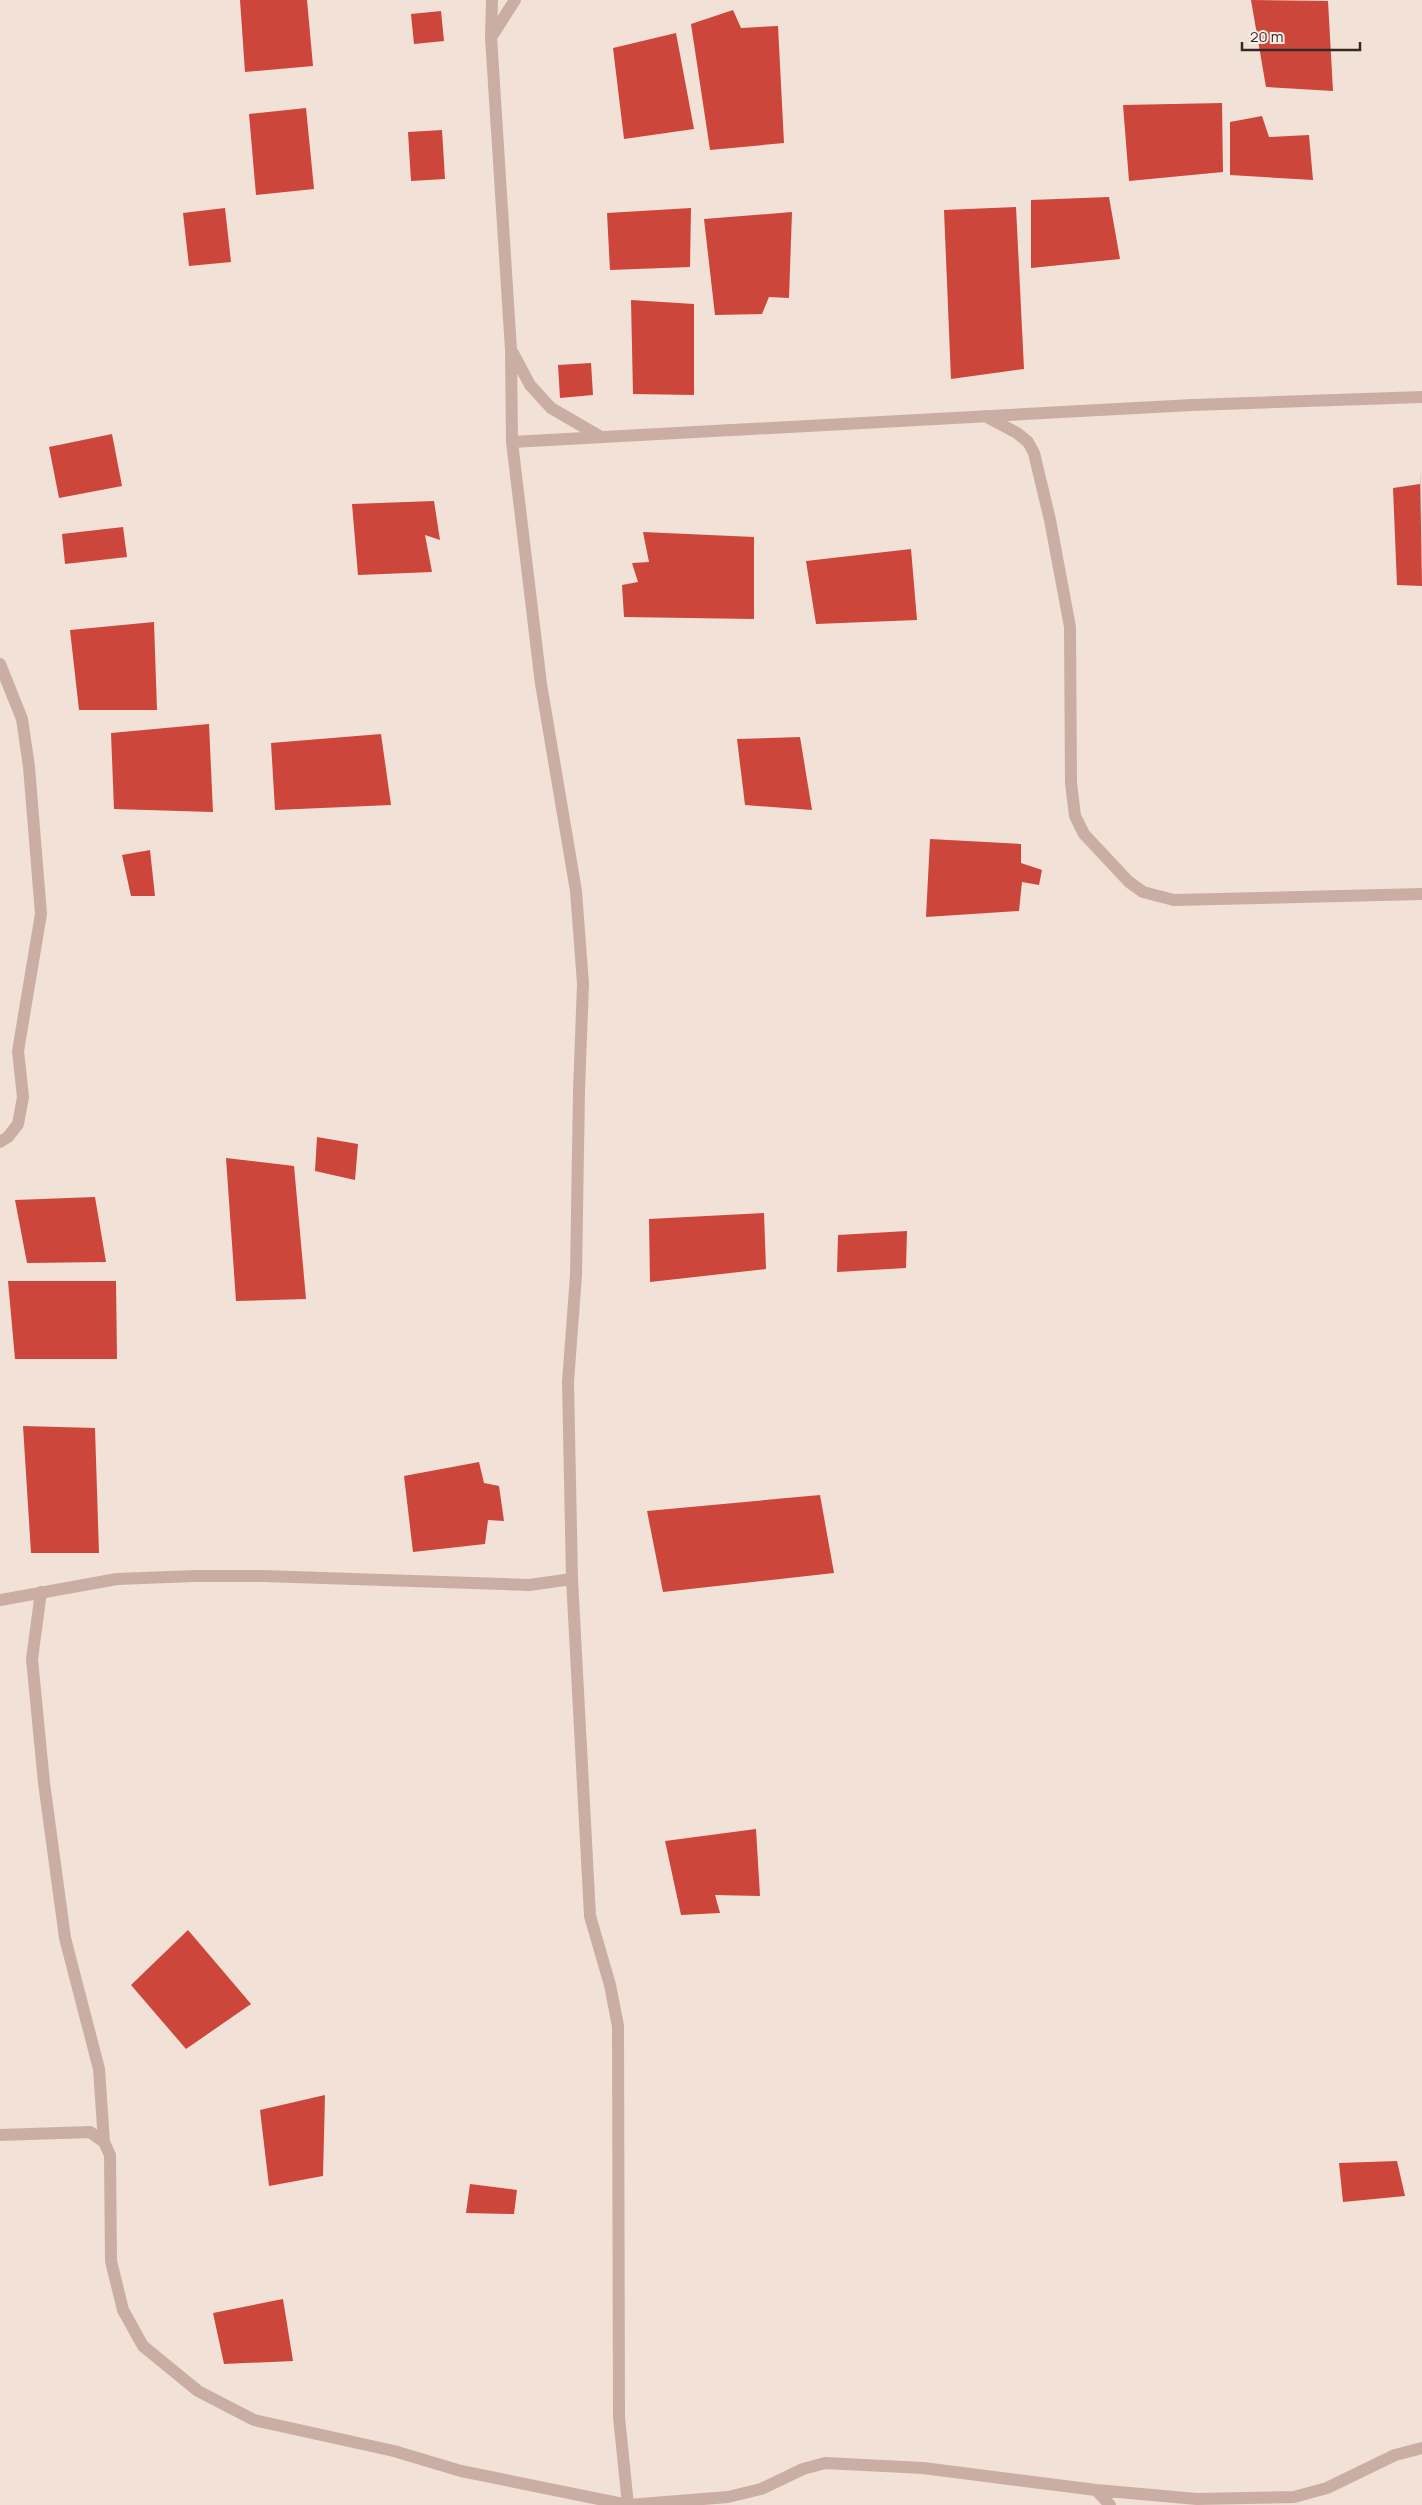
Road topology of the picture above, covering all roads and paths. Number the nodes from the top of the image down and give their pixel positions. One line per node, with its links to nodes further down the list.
1 (492, 0): 3 (street)
2 (515, 0): 3 (street)
3 (492, 37): 4 (street)
4 (512, 350): 7 (street); 8 (street)
5 (1422, 397): 6 (street)
6 (984, 416): 7 (street); 10 (street)
7 (602, 437): 8 (street)
8 (512, 442): 12 (street)
9 (0, 664): 11 (street)
10 (1422, 894)
11 (0, 1142)
12 (572, 1579): 13 (street); 19 (street)
13 (41, 1592): 14 (street); 16 (street)
14 (0, 1600)
15 (0, 2135): 16 (street)
16 (104, 2142): 19 (street)
17 (1422, 2448): 18 (street)
18 (1096, 2490): 19 (street); 20 (street)
19 (628, 2505)
20 (1110, 2505)

